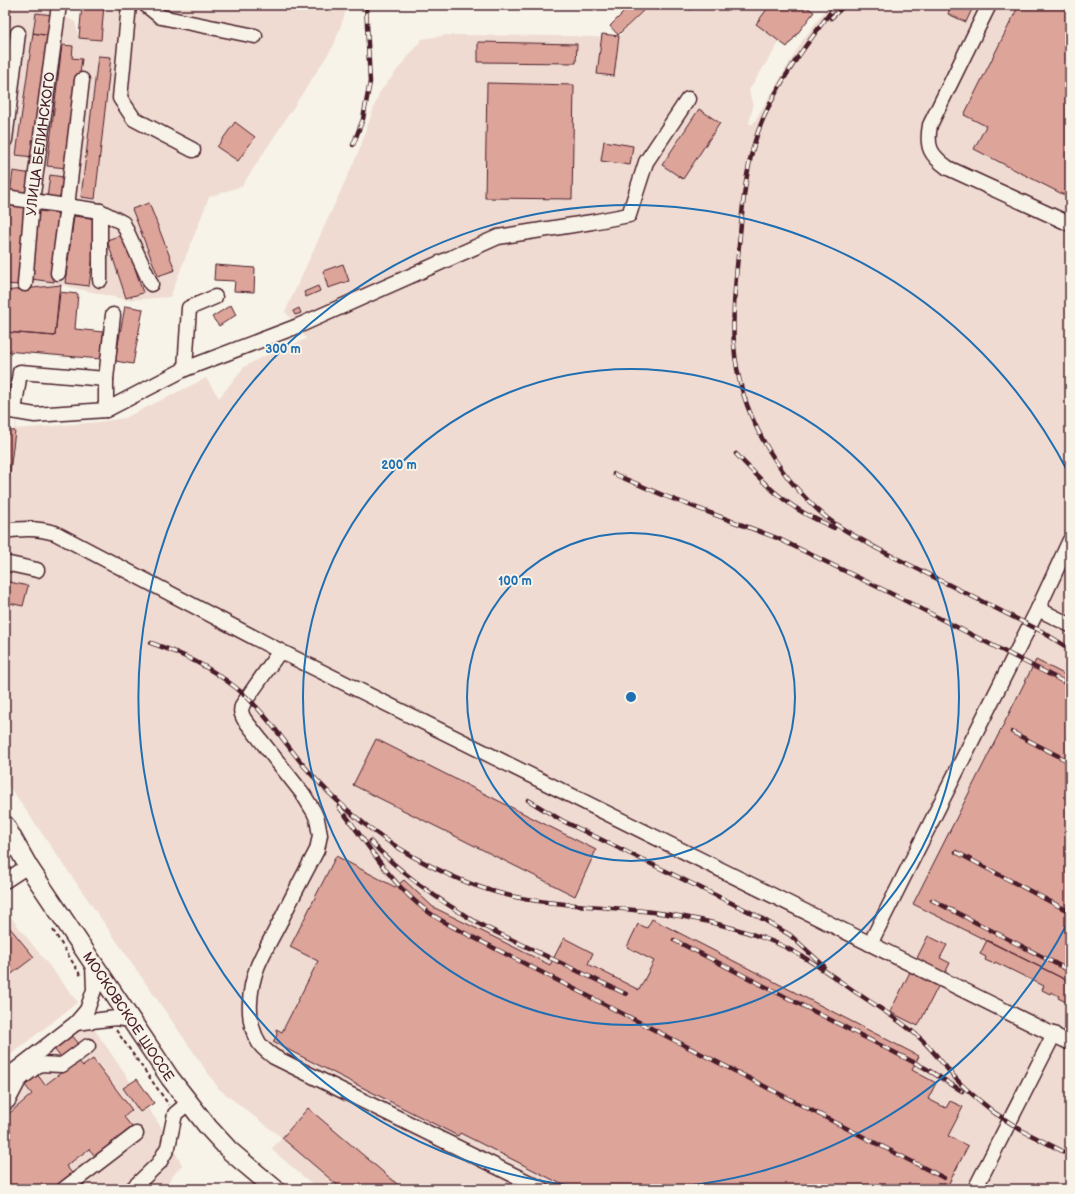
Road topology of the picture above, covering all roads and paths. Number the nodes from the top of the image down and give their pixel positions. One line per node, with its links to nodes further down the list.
1 (59, 5): 12 (street, УЛИЦА БЕЛИНСКОГО)
2 (129, 5): 10 (street)
3 (146, 5): 6 (street)
4 (989, 5): 15 (street)
5 (18, 33): 9 (street)
6 (255, 36)
7 (82, 80): 13 (street)
8 (688, 99): 22 (street)
9 (5, 140)
10 (193, 150)
11 (5, 197): 12 (street)
12 (32, 201): 13 (street); 18 (street, УЛИЦА БЕЛИНСКОГО)
13 (67, 206): 14 (street); 16 (street)
14 (100, 211): 17 (street); 19 (street)
15 (1070, 224)
16 (58, 273)
17 (100, 280)
18 (25, 284)
19 (150, 284)
20 (215, 297): 22 (street)
21 (114, 315): 23 (street)
22 (185, 369): 24 (street)
23 (106, 379): 24 (street); 25 (street)
24 (106, 410): 25 (street)
25 (9, 411)
26 (5, 531): 32 (street)
27 (1070, 540): 30 (street)
28 (5, 563): 29 (street)
29 (37, 570)
30 (1038, 609): 31 (street); 36 (street)
31 (1070, 625)
32 (280, 651): 36 (street); 50 (street)
33 (5, 825): 34 (main road, МОСКОВСКОЕ ШОССЕ)
34 (28, 866): 35 (street); 37 (main road, МОСКОВСКОЕ ШОССЕ)
35 (5, 881)
36 (870, 944): 40 (street)
37 (94, 964): 38 (main road, МОСКОВСКОЕ ШОССЕ); 39 (street)
38 (131, 1020): 39 (street); 45 (main road, МОСКОВСКОЕ ШОССЕ)
39 (76, 1023): 43 (street)
40 (1054, 1034): 41 (street); 51 (street)
41 (1070, 1043)
42 (88, 1046): 44 (street)
43 (5, 1078)
44 (5, 1103)
45 (188, 1103): 48 (street); 49 (main road, МОСКОВСКОЕ ШОССЕ)
46 (136, 1134): 47 (street)
47 (64, 1189)
48 (132, 1189)
49 (275, 1189)
50 (542, 1189)
51 (975, 1189)

